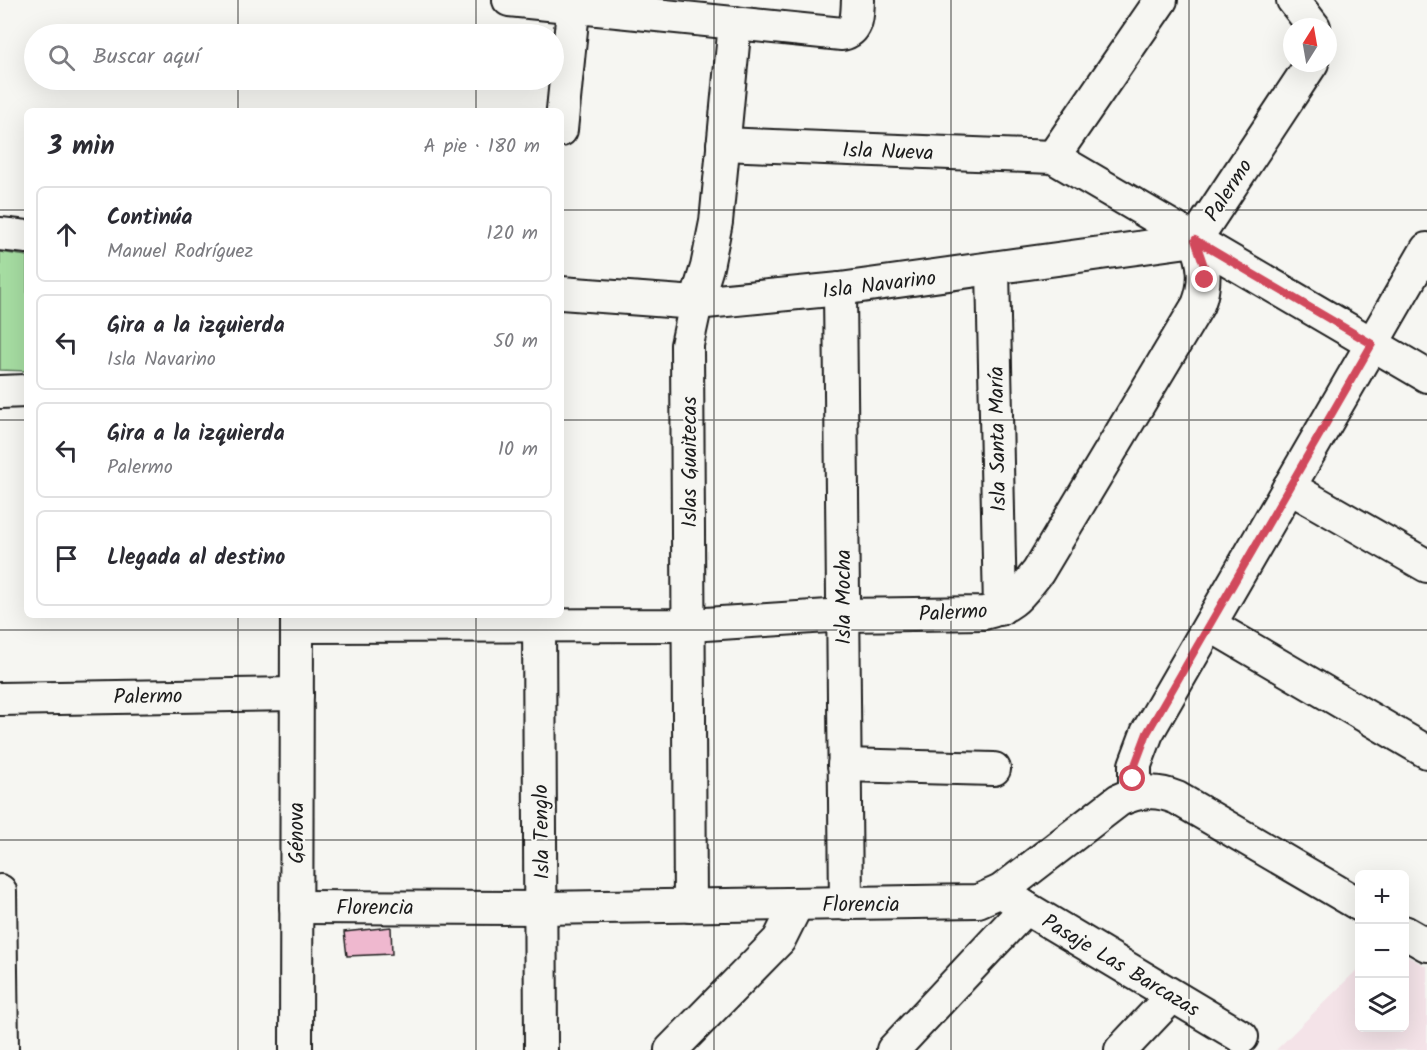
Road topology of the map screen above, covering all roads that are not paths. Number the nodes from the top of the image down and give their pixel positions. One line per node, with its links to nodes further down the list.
1 (509, 0): 4 (street)
2 (1161, 0): 11 (street)
3 (1293, 0): 6 (street)
4 (574, 3): 7 (street); 9 (street)
5 (855, 15): 7 (street)
6 (1307, 18)
7 (735, 23): 10 (street, Islas Guaitecas)
8 (1306, 72): 14 (street, Palermo)
9 (563, 108)
10 (723, 144): 11 (street, Isla Nueva); 19 (street, Islas Guaitecas)
11 (1053, 157): 14 (street)
12 (0, 234): 13 (street)
13 (24, 237)
14 (1195, 240): 16 (street, Isla Navarino); 20 (street); 26 (street, Palermo)
15 (1427, 249): 20 (street)
16 (993, 269): 17 (street, Isla Navarino); 26 (street, Isla Santa María)
17 (840, 290): 19 (street, Isla Navarino); 27 (street, Isla Mocha)
18 (564, 293): 19 (street, Isla Navarino)
19 (696, 303): 30 (street, Islas Guaitecas)
20 (1372, 344): 21 (street); 24 (street)
21 (1427, 376)
22 (24, 391): 23 (street)
23 (0, 392)
24 (1289, 487): 25 (street); 31 (street)
25 (1427, 566)
26 (1000, 609): 27 (street, Palermo)
27 (844, 615): 30 (street, Palermo); 35 (street, Isla Mocha)
28 (297, 620): 29 (street, Palermo); 32 (street, Génova)
29 (539, 620): 30 (street, Palermo); 45 (street, Isla Tenglo)
30 (690, 625): 43 (street, Islas Guaitecas)
31 (1210, 625): 34 (street); 37 (street)
32 (297, 694): 33 (street, Palermo); 44 (street, Génova)
33 (0, 699)
34 (1427, 752)
35 (844, 765): 36 (street); 42 (street, Isla Mocha)
36 (994, 769)
37 (1134, 793): 39 (street, Florencia); 40 (street, Florencia)
38 (0, 891): 48 (street)
39 (1014, 900): 42 (street, Florencia); 49 (street, Pasaje Las Barcazas); 55 (street)
40 (1355, 903)
41 (797, 904): 42 (street, Florencia); 43 (street, Florencia); 54 (street)
42 (846, 904)
43 (690, 906): 45 (street, Florencia)
44 (296, 907): 45 (street, Florencia); 52 (street, Génova)
45 (542, 908): 53 (street, Isla Tenglo)
46 (1409, 935): 47 (street)
47 (1427, 945)
48 (1, 987): 51 (street)
49 (1172, 996): 50 (street, Pasaje Las Barcazas); 56 (street)
50 (1242, 1038)
51 (2, 1050)
52 (296, 1050)
53 (541, 1050)
54 (671, 1050)
55 (892, 1050)
56 (1121, 1050)

